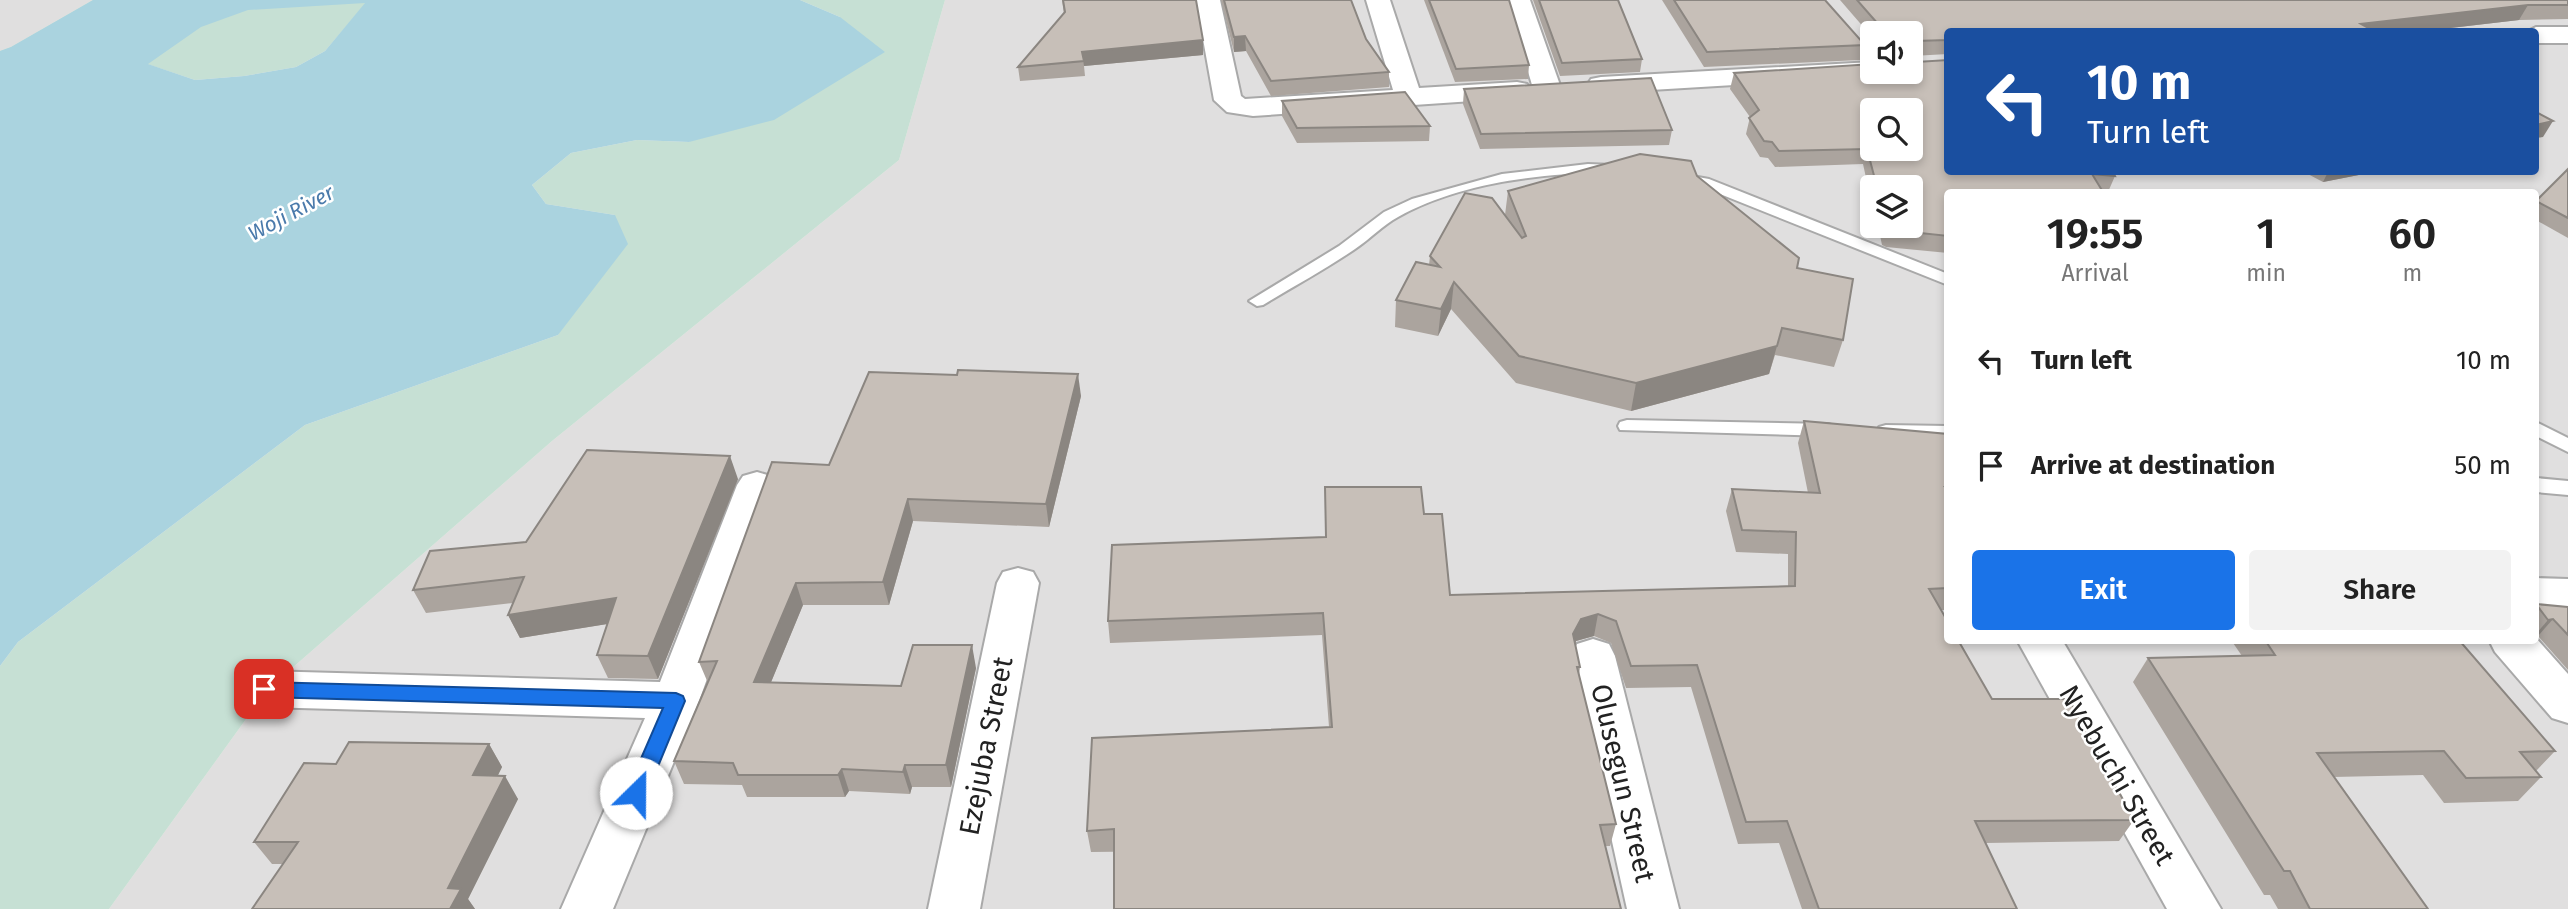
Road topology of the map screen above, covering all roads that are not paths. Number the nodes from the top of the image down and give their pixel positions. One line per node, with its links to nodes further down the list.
1 (1208, 0): 8 (street)
2 (1378, 0): 8 (street)
3 (1518, 0): 7 (street)
4 (2568, 35): 5 (street)
5 (2539, 36)
6 (1860, 59): 7 (street)
7 (1548, 88): 8 (street)
8 (1408, 96)
9 (1632, 171): 12 (lane)
10 (1668, 176): 11 (lane)
11 (1944, 278)
12 (1256, 301)
13 (1627, 426): 15 (lane)
14 (2539, 430): 16 (lane)
15 (1944, 432)
16 (2568, 446)
17 (757, 485): 27 (street)
18 (2539, 485): 19 (lane)
19 (2568, 488)
20 (1018, 583): 30 (street, Ezejuba Street)
21 (2539, 594): 22 (street)
22 (2568, 595)
23 (2041, 644): 32 (street, Nyebuchi Street)
24 (2515, 644): 28 (street)
25 (1593, 656): 31 (street, Olusegun Street)
26 (264, 689): 27 (street)
27 (676, 701): 29 (street)
28 (2568, 705)
29 (587, 909)
30 (954, 909)
31 (1653, 909)
32 (2194, 909)

